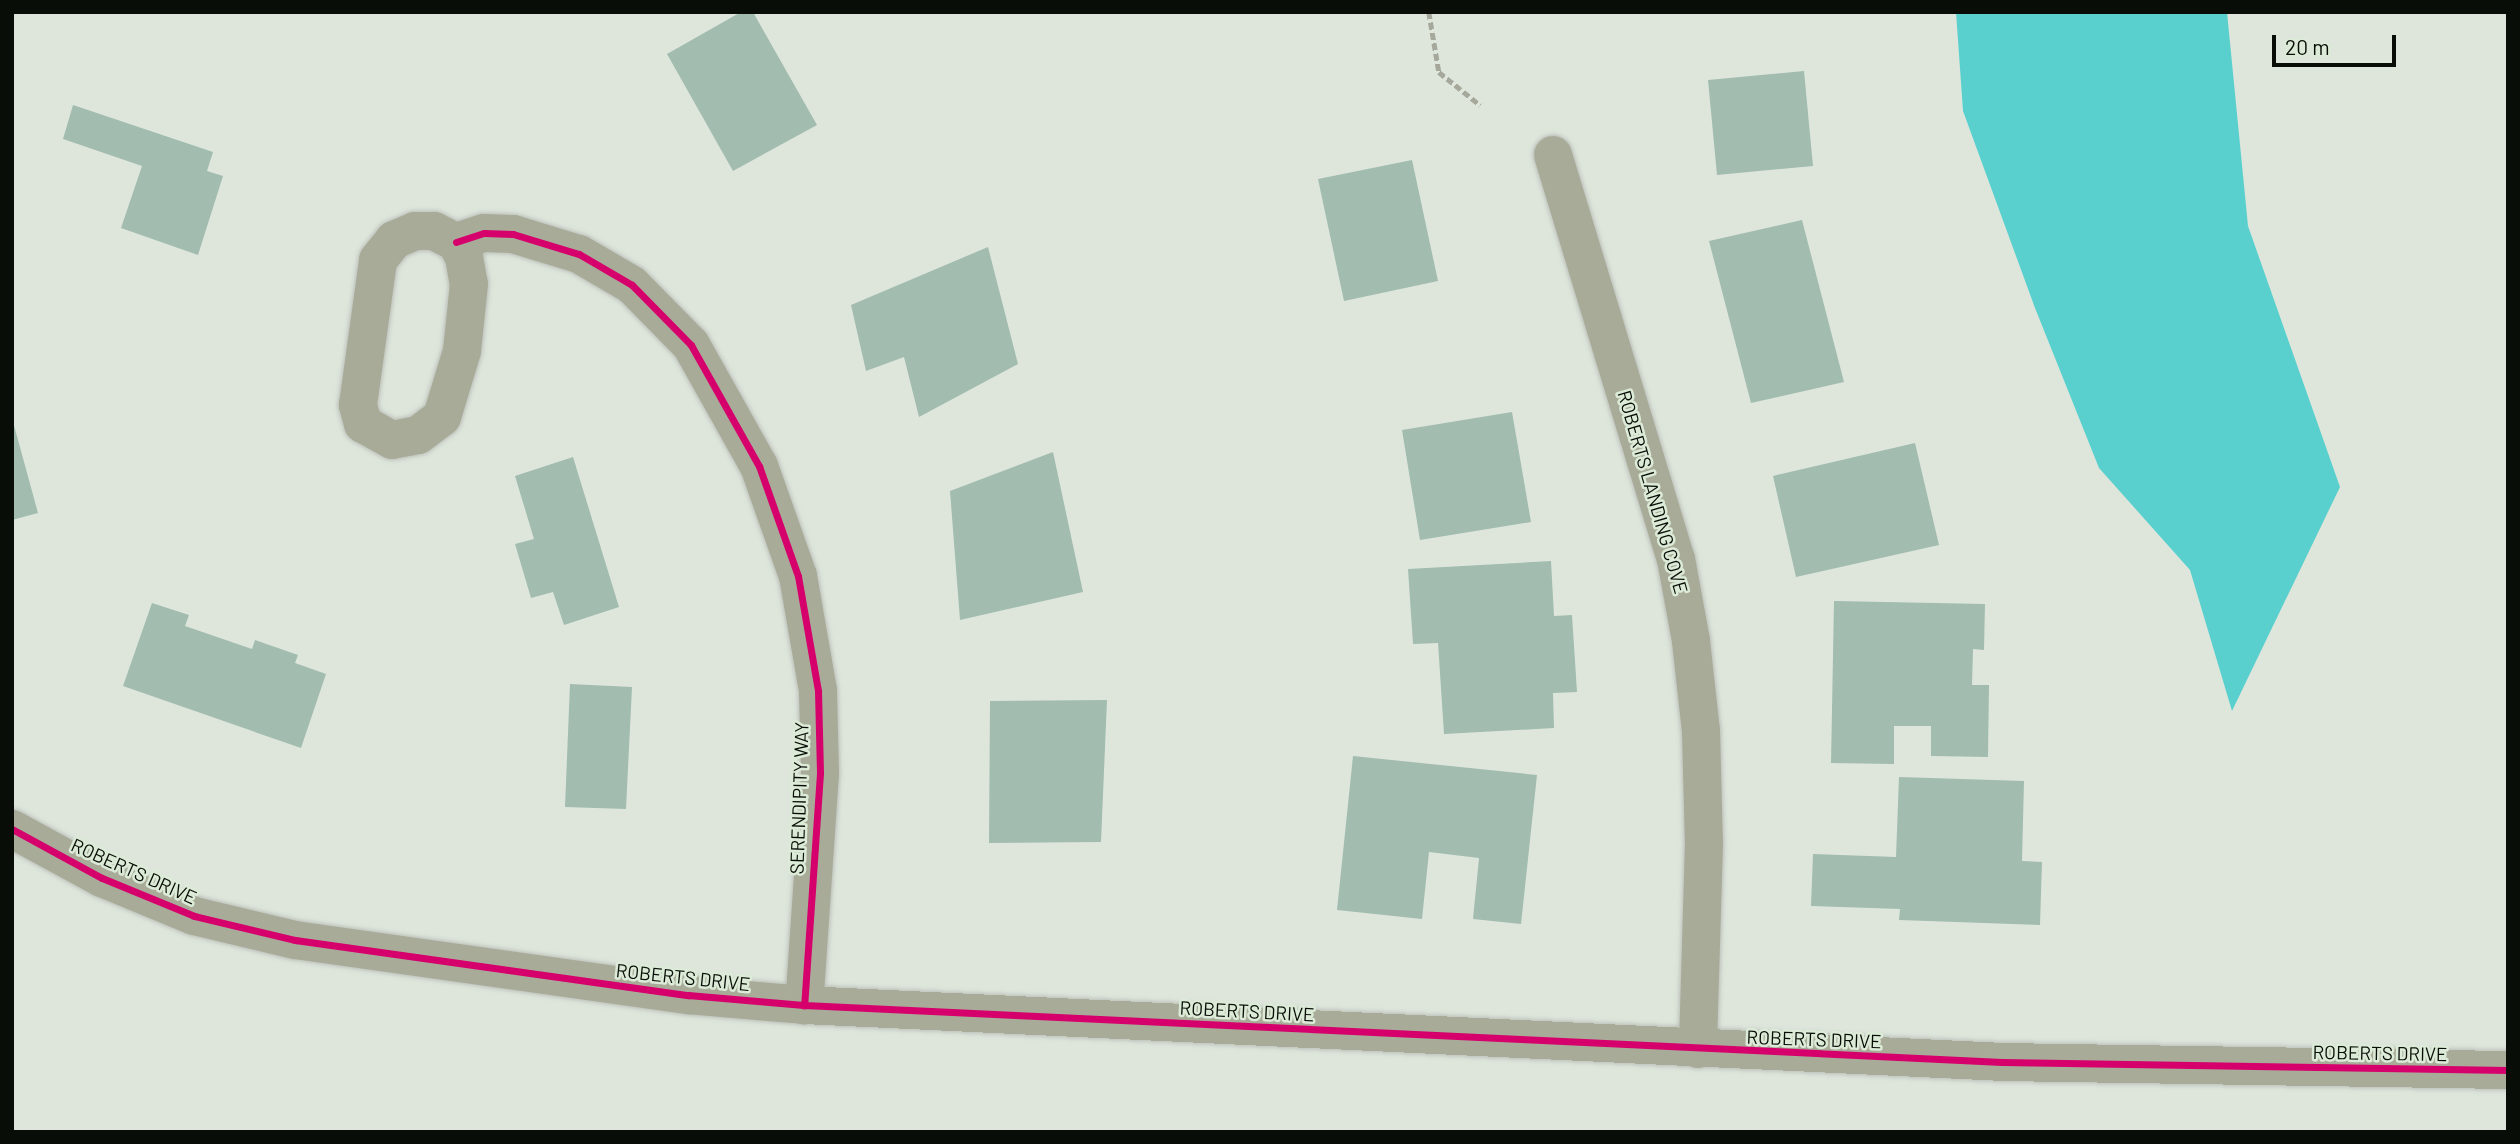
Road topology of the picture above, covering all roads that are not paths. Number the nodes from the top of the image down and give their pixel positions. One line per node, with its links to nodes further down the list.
1 (1553, 155): 5 (street, ROBERTS LANDING COVE)
2 (456, 242): 2 (street); 4 (street, SERENDIPITY WAY)
3 (12, 829): 4 (street, ROBERTS DRIVE)
4 (803, 1005): 5 (street, ROBERTS DRIVE)
5 (1698, 1049): 6 (street, ROBERTS DRIVE)
6 (2508, 1070)

